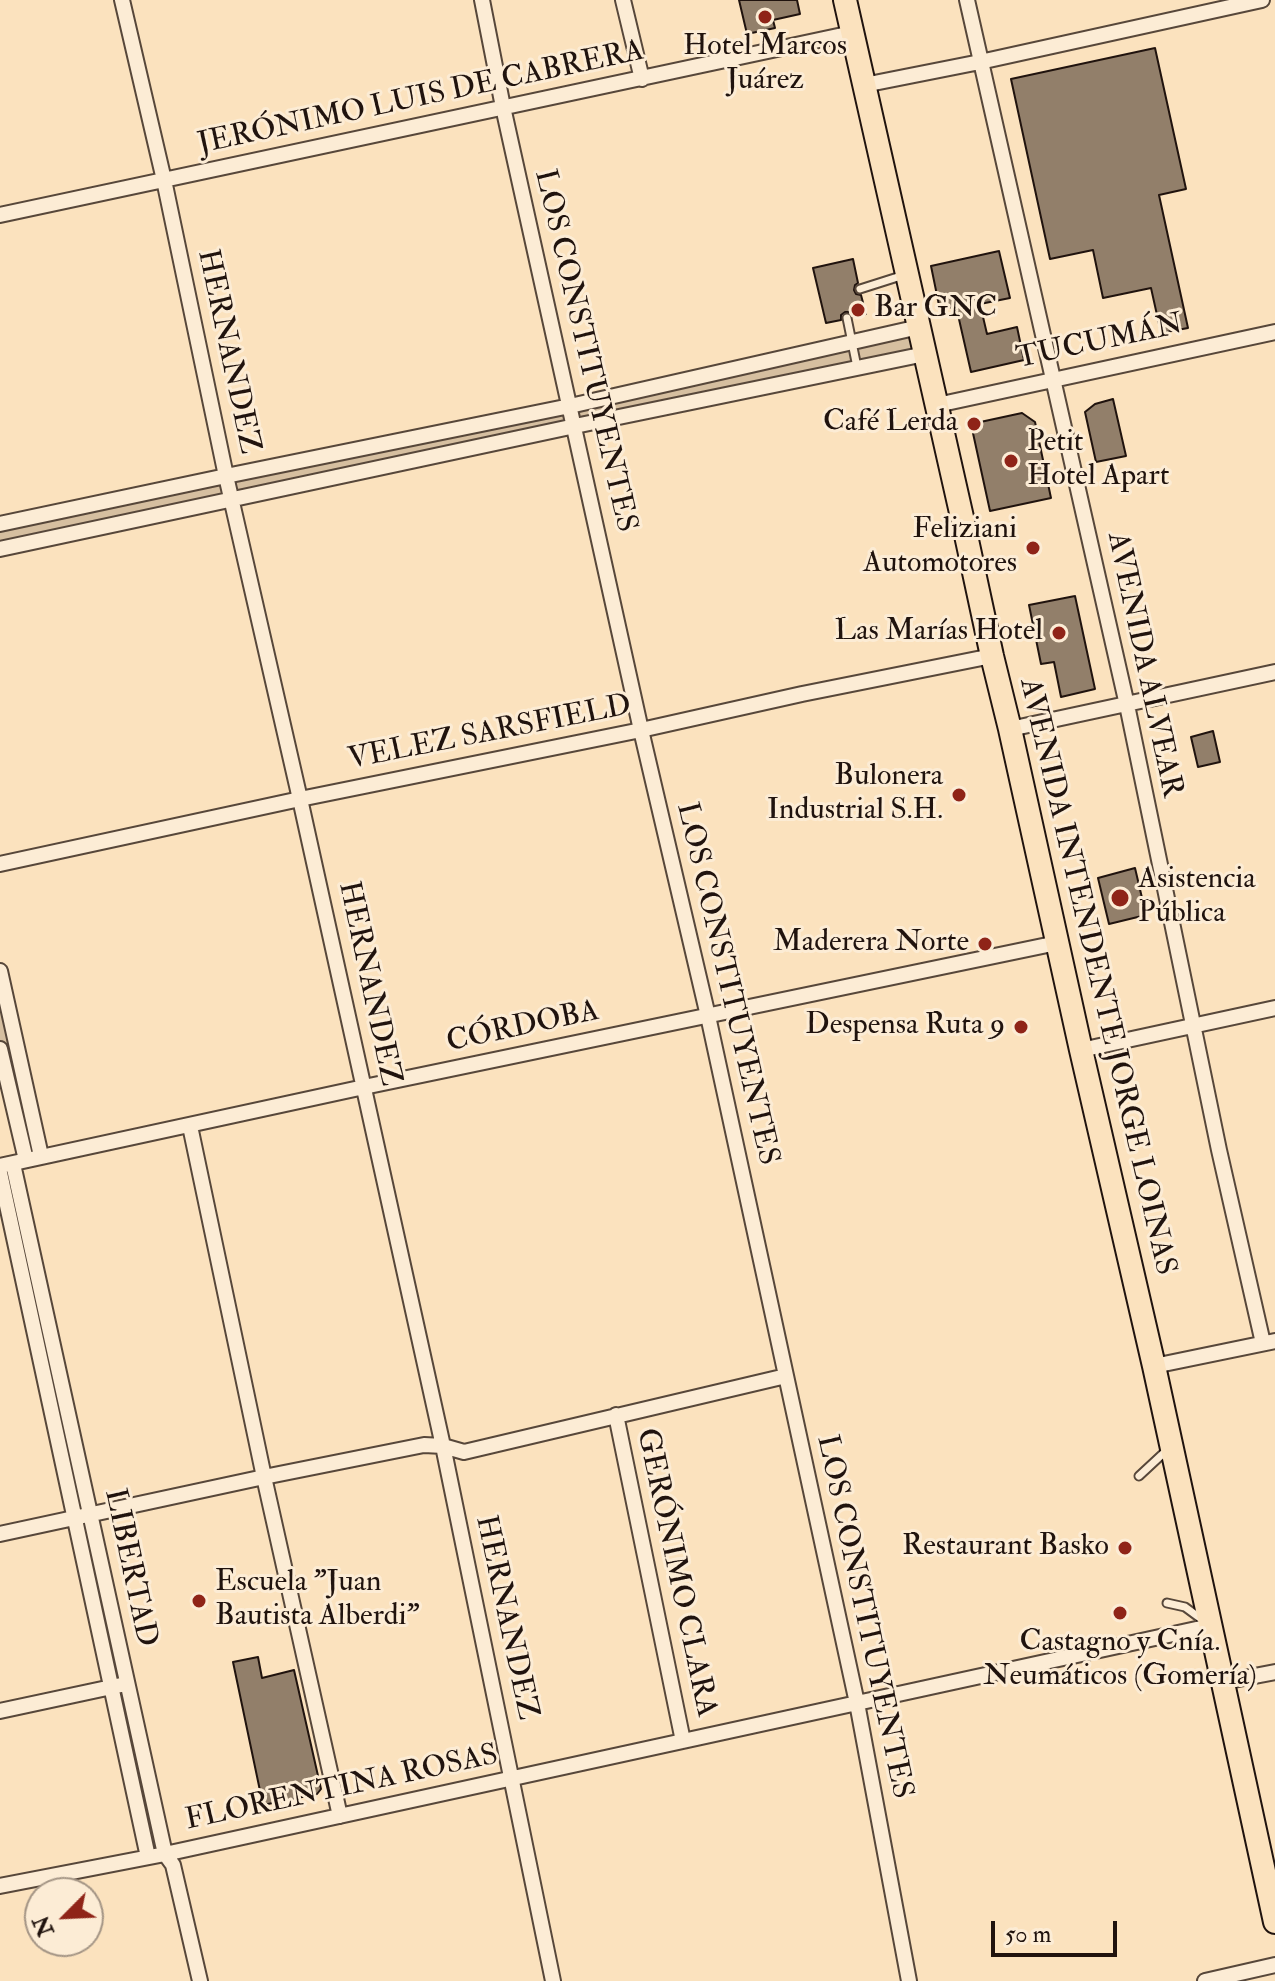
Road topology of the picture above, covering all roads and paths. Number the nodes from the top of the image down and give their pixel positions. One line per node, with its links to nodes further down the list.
1 (122, 0): 12 (street, HERNANDEZ)
2 (482, 0): 11 (street, LOS CONSTITUYENTES)
3 (623, 0): 9 (street)
4 (845, 0): 7 (main road, AVENIDA INTENDENTE JORGE LOINAS)
5 (967, 0): 8 (street, AVENIDA ALVEAR)
6 (1262, 0): 8 (street)
7 (852, 33): 9 (street, JERÓNIMO LUIS DE CABRERA); 10 (main road, AVENIDA INTENDENTE JORGE LOINAS)
8 (980, 62): 10 (street); 22 (street, AVENIDA ALVEAR)
9 (642, 79): 11 (street, JERÓNIMO LUIS DE CABRERA)
10 (864, 85): 14 (main road, AVENIDA INTENDENTE JORGE LOINAS)
11 (503, 107): 12 (street, JERÓNIMO LUIS DE CABRERA); 24 (street, LOS CONSTITUYENTES)
12 (164, 180): 13 (street, JERÓNIMO LUIS DE CABRERA); 26 (street, HERNANDEZ)
13 (0, 215)
14 (906, 274): 15 (lane); 17 (main road, AVENIDA INTENDENTE JORGE LOINAS)
15 (860, 289)
16 (847, 318): 19 (lane)
17 (919, 327): 19 (street); 20 (main road, AVENIDA INTENDENTE JORGE LOINAS)
18 (1275, 332): 22 (street, TUCUMÁN)
19 (852, 342): 21 (lane); 24 (street)
20 (925, 354): 21 (street); 23 (main road, AVENIDA INTENDENTE JORGE LOINAS)
21 (857, 368): 25 (street)
22 (1053, 380): 23 (street, TUCUMÁN); 32 (street, AVENIDA ALVEAR)
23 (937, 405): 30 (main road, AVENIDA INTENDENTE JORGE LOINAS)
24 (570, 406): 25 (street, LOS CONSTITUYENTES); 26 (street)
25 (575, 426): 27 (street); 34 (street, LOS CONSTITUYENTES)
26 (226, 476): 27 (street, HERNANDEZ); 28 (street)
27 (232, 500): 29 (street); 35 (street, HERNANDEZ)
28 (0, 524)
29 (0, 549)
30 (992, 656): 33 (main road, AVENIDA INTENDENTE JORGE LOINAS); 34 (street, VELEZ SARSFIELD)
31 (1275, 672): 32 (street)
32 (1127, 705): 33 (street); 41 (street, AVENIDA ALVEAR)
33 (1010, 729): 37 (main road, AVENIDA INTENDENTE JORGE LOINAS)
34 (641, 730): 35 (street, VELEZ SARSFIELD); 40 (street, LOS CONSTITUYENTES)
35 (300, 799): 36 (street, VELEZ SARSFIELD); 44 (street, HERNANDEZ)
36 (0, 864)
37 (1057, 943): 40 (street, CÓRDOBA); 43 (main road, AVENIDA INTENDENTE JORGE LOINAS)
38 (0, 971): 46 (street)
39 (1275, 1008): 41 (street)
40 (708, 1016): 44 (street, CÓRDOBA); 51 (street, LOS CONSTITUYENTES)
41 (1194, 1026): 43 (street); 49 (street, AVENIDA ALVEAR)
42 (0, 1049): 47 (street, LIBERTAD)
43 (1081, 1050): 50 (main road, AVENIDA INTENDENTE JORGE LOINAS)
44 (364, 1087): 45 (street, CÓRDOBA); 53 (street, HERNANDEZ)
45 (190, 1126): 46 (street, CÓRDOBA); 56 (street)
46 (41, 1156): 47 (street, CÓRDOBA)
47 (13, 1163): 57 (street, LIBERTAD)
48 (0, 1173): 57 (street, LIBERTAD)
49 (1269, 1342): 50 (street)
50 (1154, 1366): 54 (main road, AVENIDA INTENDENTE JORGE LOINAS)
51 (786, 1376): 52 (street); 64 (street, LOS CONSTITUYENTES)
52 (616, 1415): 53 (street); 66 (street, GERÓNIMO CLARA)
53 (443, 1446): 56 (street); 67 (street, HERNANDEZ)
54 (1171, 1446): 55 (lane); 60 (main road, AVENIDA INTENDENTE JORGE LOINAS)
55 (1139, 1476)
56 (264, 1477): 57 (street); 68 (street)
57 (83, 1516): 58 (street); 63 (street, LIBERTAD)
58 (0, 1534)
59 (1167, 1603): 60 (lane)
60 (1210, 1626): 62 (main road, AVENIDA INTENDENTE JORGE LOINAS); 64 (street, FLORENTINA ROSAS)
61 (1275, 1672): 62 (street)
62 (1223, 1682): 72 (main road, AVENIDA INTENDENTE JORGE LOINAS)
63 (119, 1686): 65 (street); 69 (street, LIBERTAD); 70 (street, LIBERTAD)
64 (857, 1703): 66 (street, FLORENTINA ROSAS); 76 (street, LOS CONSTITUYENTES)
65 (0, 1711)
66 (683, 1741): 67 (street, FLORENTINA ROSAS)
67 (511, 1779): 68 (street, FLORENTINA ROSAS); 75 (street, HERNANDEZ)
68 (340, 1816): 69 (street, FLORENTINA ROSAS)
69 (165, 1854): 70 (street, FLORENTINA ROSAS); 74 (street, LIBERTAD)
70 (148, 1857): 71 (street, FLORENTINA ROSAS)
71 (0, 1886)
72 (1275, 1922)
73 (1275, 1965): 77 (street)
74 (200, 1981)
75 (553, 1981)
76 (909, 1981)
77 (1205, 1981)

